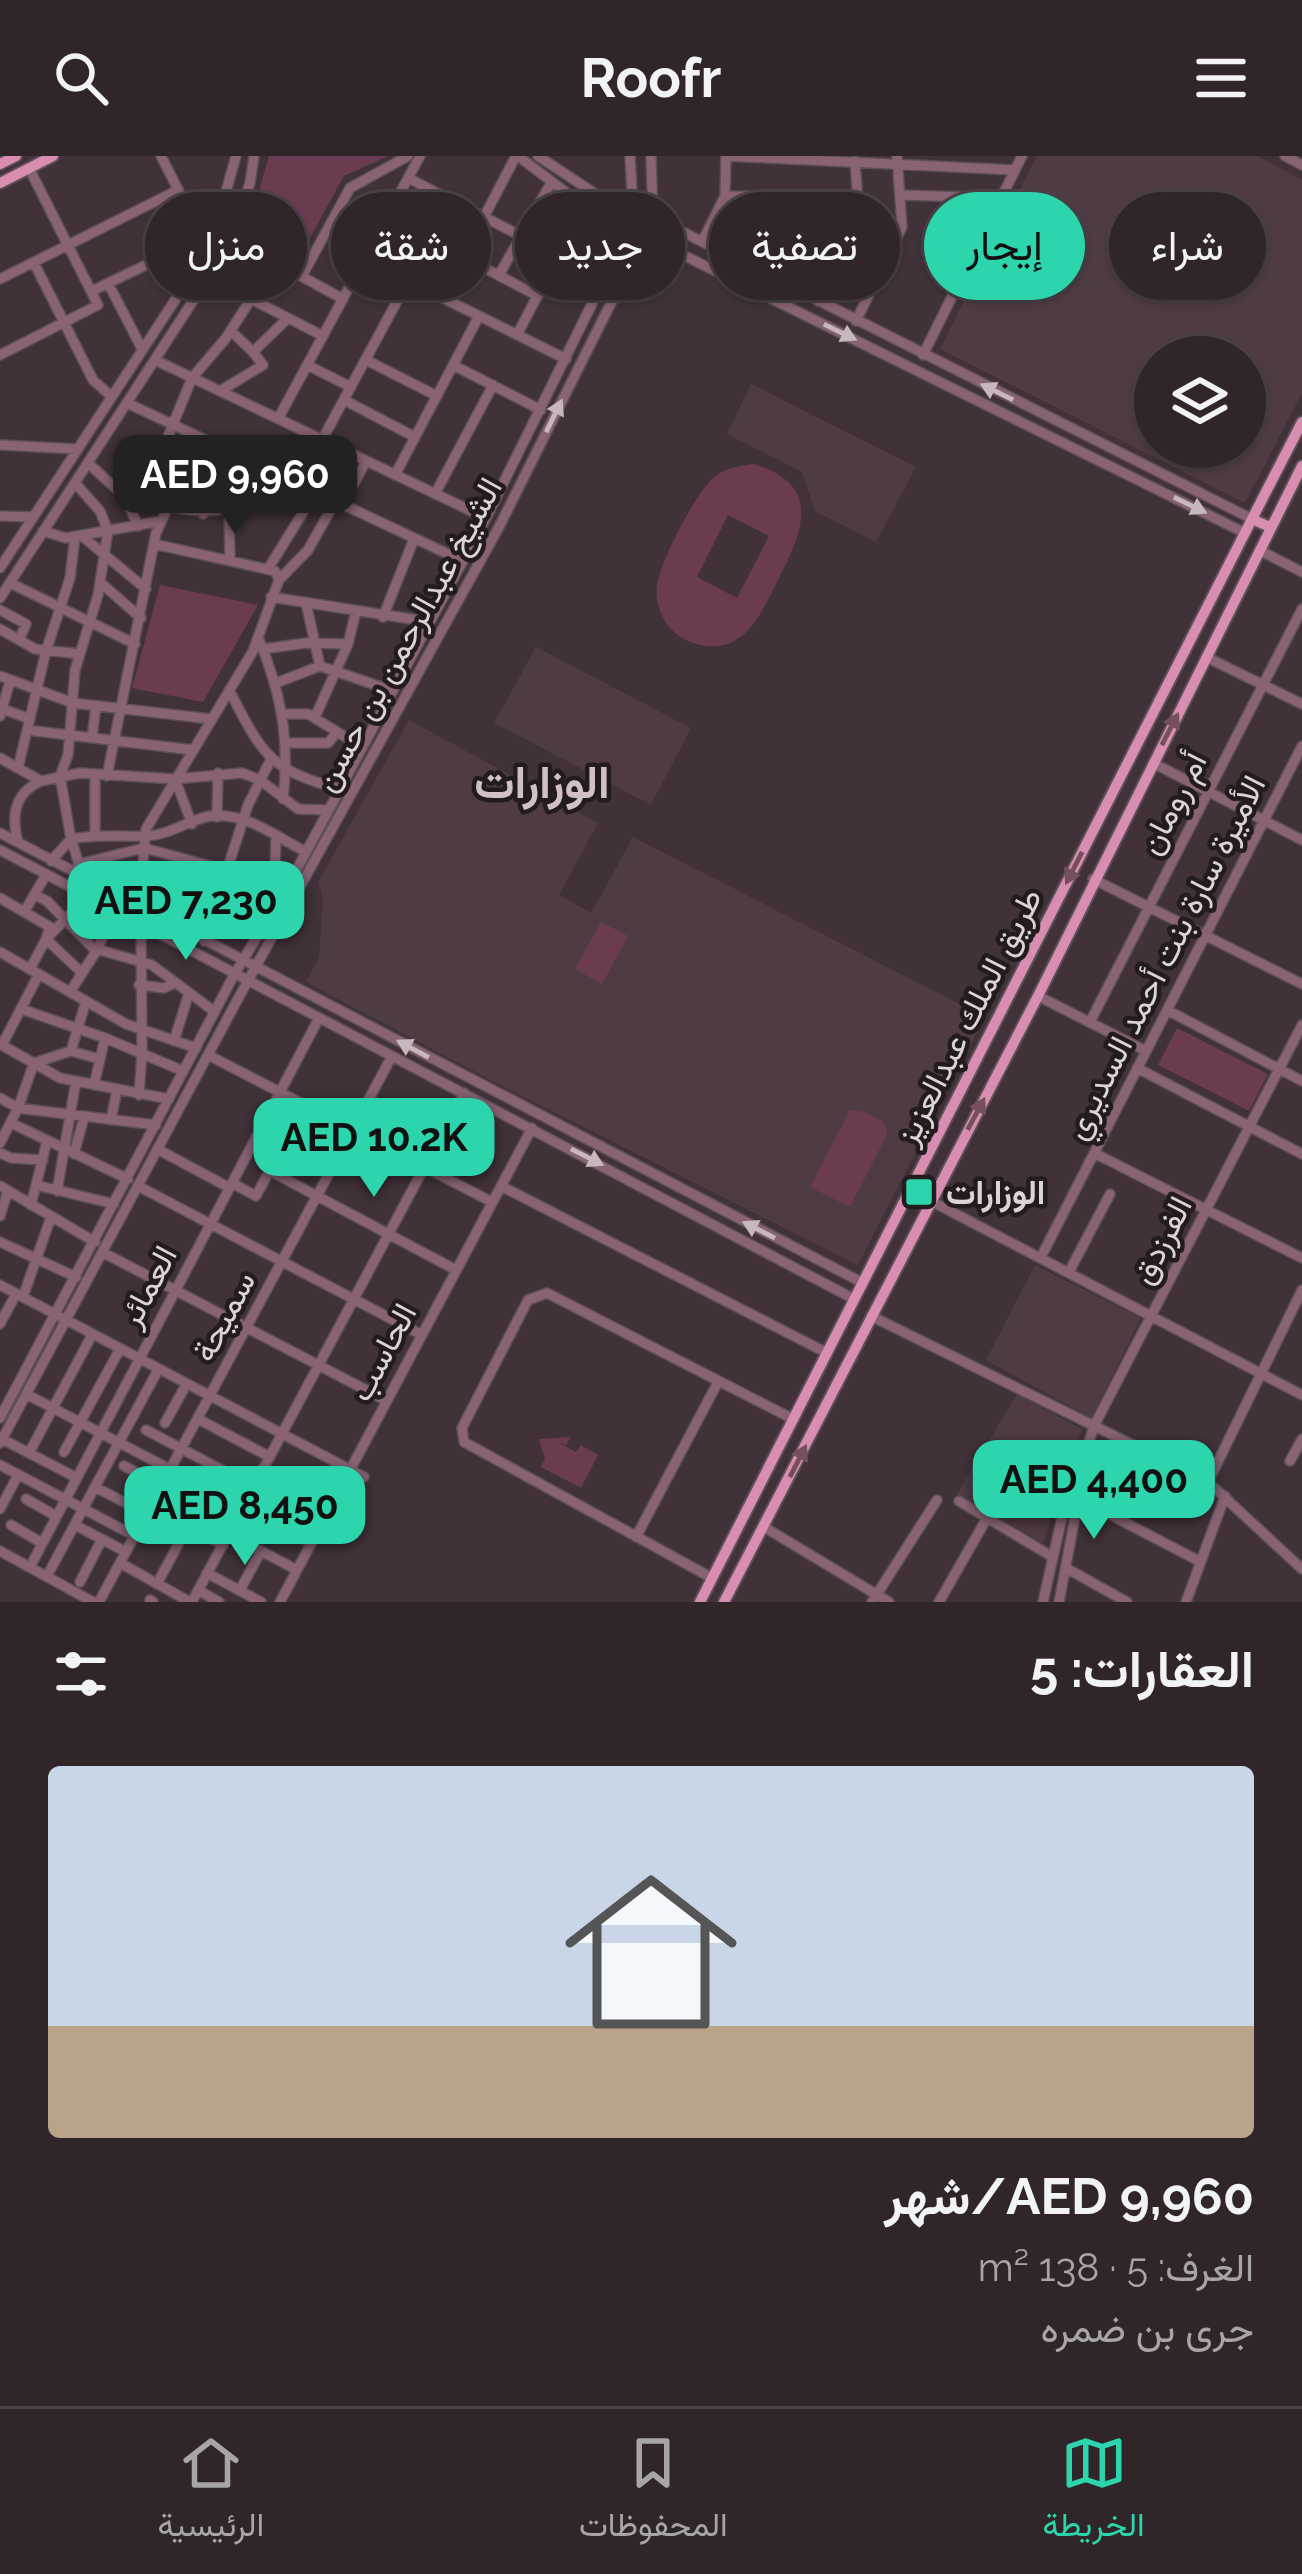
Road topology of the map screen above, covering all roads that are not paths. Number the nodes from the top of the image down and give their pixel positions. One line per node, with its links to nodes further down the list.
1 (16, 156): 17 (main road)
2 (53, 156): 19 (main road)
3 (160, 156): 24 (street)
4 (236, 156): 25 (street)
5 (254, 156): 26 (street)
6 (408, 156): 49 (street)
7 (420, 156): 21 (street)
8 (517, 156): 23 (street); 39 (street)
9 (538, 156): 31 (street)
10 (630, 156): 32 (street, الشيخ عبدالرحمن بن حسن)
11 (651, 156): 33 (street, الشيخ عبدالرحمن بن حسن)
12 (726, 156): 15 (street); 34 (street)
13 (1022, 156): 20 (street)
14 (1288, 157): 18 (street)
15 (855, 159): 16 (street); 35 (street)
16 (897, 160): 20 (street); 37 (street)
17 (0, 164)
18 (1302, 165)
19 (29, 168): 22 (main road); 43 (street)
20 (1016, 170): 36 (street)
21 (408, 178): 27 (street); 28 (street)
22 (0, 182)
23 (551, 183): 29 (street); 30 (street)
24 (178, 190): 43 (street)
25 (225, 192)
26 (247, 192)
27 (400, 192)
28 (435, 192)
29 (546, 192)
30 (564, 192)
31 (592, 192)
32 (632, 192)
33 (652, 192)
34 (725, 192)
35 (858, 192)
36 (1004, 192)
37 (902, 195): 38 (street); 73 (street)
38 (924, 196)
39 (491, 204)
40 (709, 228): 42 (street)
41 (685, 234): 42 (street)
42 (702, 242): 44 (street)
43 (68, 245): 47 (street); 55 (street)
44 (709, 246)
45 (515, 247): 51 (street)
46 (685, 255): 100 (street, one-way to 100)
47 (34, 262): 52 (street); 74 (street)
48 (145, 265): 53 (street)
49 (307, 267)
50 (491, 271): 51 (street)
51 (500, 275): 54 (street)
52 (0, 279)
53 (108, 283): 55 (street); 78 (street)
54 (515, 283)
55 (92, 291): 74 (street)
56 (175, 300): 69 (street)
57 (193, 300): 70 (street)
58 (250, 300): 75 (street)
59 (253, 300): 72 (street)
60 (342, 300): 77 (street)
61 (398, 300): 84 (street)
62 (446, 300): 68 (street)
63 (536, 300): 76 (street)
64 (595, 300): 82 (street, الشيخ عبدالرحمن بن حسن)
65 (612, 300): 110 (street, الشيخ عبدالرحمن بن حسن, one-way to 65)
66 (950, 300): 81 (street)
67 (818, 301): 73 (street)
68 (450, 302): 71 (street)
69 (173, 303): 70 (street); 78 (street)
70 (186, 312): 83 (street)
71 (479, 316): 76 (street); 86 (street)
72 (288, 318): 77 (street); 79 (street)
73 (856, 321): 81 (street)
74 (64, 322): 80 (street); 91 (street)
75 (231, 331): 79 (street); 87 (street)
76 (517, 335): 82 (street)
77 (323, 336): 85 (street)
78 (142, 349): 91 (street)
79 (254, 352): 90 (street)
80 (0, 355)
81 (922, 355): 96 (street, one-way to 81)
82 (566, 359): 95 (street, الشيخ عبدالرحمن بن حسن)
83 (154, 360): 87 (street); 94 (street)
84 (366, 360): 89 (street); 92 (street)
85 (307, 365): 89 (street); 97 (street)
86 (453, 365): 88 (street); 92 (street)
87 (192, 378): 90 (street); 99 (street)
88 (493, 385): 95 (street); 121 (street)
89 (351, 387): 93 (street)
90 (220, 391): 97 (street)
91 (111, 396): 106 (street)
92 (436, 396): 101 (street)
93 (344, 400): 101 (street); 103 (street)
94 (127, 404): 99 (street); 112 (street)
95 (541, 410): 107 (street, الشيخ عبدالرحمن بن حسن)
96 (1045, 416): 100 (street); 109 (street)
97 (278, 419): 103 (street)
98 (1302, 422): 127 (main road, طريق الملك عبدالعزيز)
99 (173, 426): 102 (street); 113 (street)
100 (1037, 430): 115 (street)
101 (415, 437): 116 (street)
102 (200, 438): 105 (street); 117 (street)
103 (322, 440): 111 (street)
104 (0, 446): 106 (street)
105 (219, 448): 108 (street); 126 (street)
106 (77, 449): 129 (street)
107 (520, 451): 110 (street); 130 (street, الشيخ عبدالرحمن بن حسن)
108 (233, 455): 118 (street); 125 (street)
109 (1125, 456): 115 (street); 127 (street)
110 (534, 458): 259 (street, الشيخ عبدالرحمن بن حسن)
111 (366, 461): 116 (street); 123 (street)
112 (88, 463): 119 (street); 122 (street)
113 (157, 466): 117 (street); 122 (street)
114 (1302, 466): 132 (main road, طريق الملك عبدالعزيز)
115 (1118, 470): 136 (street, one-way to 136)
116 (395, 475): 121 (street)
117 (183, 479): 124 (street)
118 (288, 479): 120 (street); 125 (street)
119 (75, 483): 134 (street); 135 (street)
120 (315, 493): 123 (street); 145 (street)
121 (435, 494): 130 (street)
122 (125, 497): 133 (street)
123 (339, 504): 138 (street); 147 (street)
124 (170, 507): 126 (street); 131 (street)
125 (230, 511): 126 (street); 142 (street)
126 (202, 514)
127 (1255, 514): 132 (main road); 136 (main road, طريق الملك عبدالعزيز)
128 (0, 516): 129 (street)
129 (33, 517): 144 (street)
130 (486, 518): 143 (street, الشيخ عبدالرحمن بن حسن)
131 (162, 521): 133 (street); 139 (street)
132 (1273, 522): 140 (main road, طريق الملك عبدالعزيز)
133 (138, 526): 135 (street)
134 (44, 531): 137 (street); 148 (street)
135 (108, 531): 137 (street); 141 (street)
136 (1245, 533): 352 (main road, طريق الملك عبدالعزيز, one-way to 352)
137 (78, 536): 141 (street); 156 (street)
138 (414, 539): 143 (street); 158 (street)
139 (154, 544): 142 (street); 150 (street)
140 (1258, 550): 146 (street); 171 (main road, طريق الملك عبدالعزيز)
141 (106, 556): 149 (street); 150 (street)
142 (230, 559): 145 (street)
143 (463, 561): 160 (street, الشيخ عبدالرحمن بن حسن)
144 (0, 568)
145 (268, 569): 147 (street)
146 (1302, 572)
147 (279, 580): 151 (street)
148 (10, 583): 152 (street); 156 (street)
149 (101, 583): 159 (street); 161 (street)
150 (146, 589): 159 (street)
151 (271, 597): 153 (street); 163 (street)
152 (0, 598)
153 (307, 603): 157 (street); 165 (street)
154 (1302, 609): 176 (street, أم رومان)
155 (0, 610): 164 (street)
156 (61, 610): 161 (street); 169 (street)
157 (356, 611): 158 (street); 167 (street)
158 (383, 617): 160 (street)
159 (141, 619): 166 (street)
160 (430, 622): 178 (street, الشيخ عبدالرحمن بن حسن)
161 (88, 624): 166 (street); 170 (street)
162 (0, 629): 164 (street)
163 (258, 637): 168 (street); 177 (street)
164 (19, 640): 169 (street)
165 (316, 643): 167 (street); 168 (street); 172 (street)
166 (135, 644): 183 (street)
167 (348, 644): 173 (street)
168 (263, 650): 175 (street)
169 (46, 651): 170 (street); 179 (street)
170 (80, 654): 180 (street)
171 (1206, 657): 176 (street); 199 (main road, طريق الملك عبدالعزيز, one-way to 171)
172 (320, 666): 173 (street); 175 (street)
173 (335, 673): 178 (street); 186 (street)
174 (5, 679): 179 (street); 184 (street)
175 (276, 682): 185 (street)
176 (1264, 684): 181 (street); 209 (street, أم رومان)
177 (229, 690): 187 (street); 198 (street)
178 (392, 691): 195 (street, الشيخ عبدالرحمن بن حسن)
179 (37, 692): 180 (street); 188 (street)
180 (74, 703): 182 (street); 190 (street)
181 (1302, 704)
182 (96, 706): 183 (street); 191 (street)
183 (121, 710): 187 (street); 192 (street)
184 (1, 711): 188 (street)
185 (284, 714): 186 (street); 193 (street)
186 (315, 717): 189 (street)
187 (212, 719): 196 (street)
188 (28, 725): 190 (street); 200 (street)
189 (338, 732): 193 (street); 195 (street)
190 (68, 735): 191 (street); 204 (street)
191 (92, 738): 192 (street)
192 (114, 742): 196 (street); 203 (street)
193 (286, 743): 201 (street)
194 (1302, 746): 216 (street, الأميرة سارة بنت أحمد السديري)
195 (362, 747): 208 (street, الشيخ عبدالرحمن بن حسن)
196 (193, 750): 205 (street)
197 (0, 758): 200 (street)
198 (271, 760): 201 (street); 206 (street)
199 (1153, 763): 209 (street); 234 (main road, طريق الملك عبدالعزيز)
200 (19, 768): 207 (street)
201 (286, 771): 208 (street); 210 (street)
202 (218, 772): 205 (street); 206 (street); 213 (street)
203 (101, 775): 204 (street); 205 (street); 219 (street)
204 (60, 776): 207 (street); 221 (street)
205 (175, 779): 217 (street); 224 (street)
206 (260, 780): 210 (street); 215 (street)
207 (41, 781): 214 (street)
208 (340, 788): 211 (street, الشيخ عبدالرحمن بن حسن)
209 (1209, 791): 216 (street); 243 (street, أم رومان)
210 (283, 799): 211 (street)
211 (328, 810): 226 (street, الشيخ عبدالرحمن بن حسن)
212 (0, 811): 214 (street)
213 (218, 817): 215 (street); 217 (street)
214 (12, 818): 223 (street)
215 (243, 818): 220 (street); 231 (street)
216 (1264, 820): 222 (street); 251 (street, الأميرة سارة بنت أحمد السديري)
217 (192, 824): 224 (street)
218 (0, 833): 223 (street)
219 (95, 834): 221 (street); 224 (street)
220 (276, 836): 226 (street); 232 (street)
221 (71, 838): 227 (street); 229 (street)
222 (1302, 840)
223 (18, 842): 227 (street)
224 (144, 843): 229 (street); 230 (street); 231 (street)
225 (3, 852): 228 (street); 233 (street)
226 (306, 852): 236 (street, الشيخ عبدالرحمن بن حسن)
227 (51, 861): 229 (street)
228 (0, 866)
229 (77, 868): 237 (street)
230 (142, 868): 238 (street); 239 (street)
231 (226, 868): 235 (street); 238 (street)
232 (275, 872): 235 (street); 236 (street)
233 (46, 875): 240 (street); 242 (street)
234 (1093, 879): 243 (street); 270 (main road, طريق الملك عبدالعزيز)
235 (262, 880): 250 (street)
236 (291, 880): 257 (street, الشيخ عبدالرحمن بن حسن)
237 (95, 885): 242 (street); 244 (street)
238 (220, 888): 245 (street)
239 (140, 890): 244 (street); 245 (street)
240 (35, 895): 246 (street); 248 (street)
241 (0, 898): 246 (street)
242 (88, 898): 247 (street); 248 (street)
243 (1149, 907): 251 (street); 276 (street, أم رومان)
244 (139, 908): 253 (street)
245 (214, 908): 250 (street)
246 (25, 912): 252 (street)
247 (114, 912): 249 (street); 254 (street)
248 (67, 920): 252 (street); 254 (street)
249 (141, 926): 258 (street); 262 (street)
250 (208, 928): 253 (street)
251 (1206, 936): 266 (street); 273 (street, الأميرة سارة بنت أحمد السديري)
252 (46, 939): 256 (street); 260 (street)
253 (204, 941): 257 (street)
254 (97, 950): 258 (street); 261 (street)
255 (1, 954): 260 (street)
256 (67, 960): 261 (street); 264 (street)
257 (242, 961): 259 (street); 262 (street, الشيخ عبدالرحمن بن حسن)
258 (139, 964): 265 (street); 267 (street)
259 (255, 967): 263 (street, الشيخ عبدالرحمن بن حسن); 347 (street, one-way to 259)
260 (34, 971): 264 (street); 272 (street)
261 (81, 972): 268 (street)
262 (234, 975): 263 (street); 274 (street, الشيخ عبدالرحمن بن حسن)
263 (248, 981): 275 (street); 287 (street, الشيخ عبدالرحمن بن حسن)
264 (55, 983): 268 (street)
265 (175, 983): 267 (street); 269 (street)
266 (1302, 984)
267 (139, 985): 279 (street)
268 (70, 992): 271 (street)
269 (189, 994): 274 (street); 281 (street)
270 (1038, 997): 276 (street); 332 (main road, طريق الملك عبدالعزيز, one-way to 270)
271 (86, 1001): 278 (street); 279 (street)
272 (21, 1010): 278 (street); 282 (street)
273 (1167, 1010): 285 (street, الأميرة سارة بنت أحمد السديري); 292 (street)
274 (215, 1012): 283 (street, الشيخ عبدالرحمن بن حسن)
275 (320, 1018): 288 (street); 298 (street, العمائر)
276 (1090, 1022): 285 (street)
277 (1302, 1025): 292 (street, الفرزدق)
278 (78, 1028): 280 (street); 284 (street)
279 (140, 1029): 281 (street); 286 (street)
280 (105, 1038): 286 (street); 289 (street)
281 (174, 1041): 283 (street)
282 (1, 1044): 290 (street)
283 (196, 1048): 293 (street, الشيخ عبدالرحمن بن حسن)
284 (71, 1051): 289 (street); 290 (street)
285 (1146, 1051): 291 (street, الأميرة سارة بنت أحمد السديري)
286 (142, 1054): 293 (street); 300 (street)
287 (208, 1055): 298 (street); 315 (street, الشيخ عبدالرحمن بن حسن)
288 (392, 1056): 299 (street); 311 (street, سميحة)
289 (99, 1060): 296 (street)
290 (33, 1068): 295 (street); 303 (street)
291 (1137, 1068): 309 (street); 318 (street, الأميرة سارة بنت أحمد السديري)
292 (1280, 1069): 294 (street); 309 (street, الفرزدق)
293 (183, 1071): 302 (street, الشيخ عبدالرحمن بن حسن)
294 (1302, 1081)
295 (76, 1082): 296 (street); 304 (street)
296 (94, 1085): 297 (street)
297 (118, 1090): 300 (street); 306 (street)
298 (280, 1093): 311 (street); 312 (street, العمائر)
299 (464, 1093): 310 (street); 323 (street)
300 (139, 1095): 302 (street)
301 (0, 1098): 303 (street)
302 (169, 1099): 308 (street, الشيخ عبدالرحمن بن حسن)
303 (18, 1108): 304 (street); 307 (street)
304 (70, 1115): 305 (street); 316 (street)
305 (84, 1117): 306 (street); 316 (street)
306 (111, 1120): 308 (street)
307 (10, 1123): 313 (street); 314 (street)
308 (156, 1126): 324 (street, الشيخ عبدالرحمن بن حسن)
309 (1249, 1126): 320 (street); 336 (street, الفرزدق)
310 (532, 1128): 327 (street, الحاسب); 351 (street, one-way to 351)
311 (354, 1130): 323 (street); 331 (street, سميحة)
312 (260, 1131): 317 (street, العمائر); 322 (street)
313 (47, 1141): 316 (street); 321 (street)
314 (0, 1143)
315 (157, 1149): 324 (street, الشيخ عبدالرحمن بن حسن); 326 (street)
316 (69, 1152): 324 (street); 329 (street)
317 (249, 1152): 322 (street); 326 (street, العمائر)
318 (1094, 1153): 336 (street); 343 (street, الأميرة سارة بنت أحمد السديري)
319 (0, 1154): 321 (street)
320 (1302, 1154)
321 (43, 1160): 325 (street)
322 (271, 1168): 326 (street); 331 (street)
323 (426, 1168): 333 (street); 340 (street)
324 (132, 1182): 334 (street, الشيخ عبدالرحمن بن حسن); 339 (street); 342 (street, الشيخ عبدالرحمن بن حسن)
325 (36, 1185): 329 (street); 335 (street)
326 (231, 1185): 339 (street, العمائر)
327 (501, 1186): 333 (street, الحاسب); 367 (street)
328 (4, 1189): 335 (street); 337 (street)
329 (57, 1191): 334 (street)
330 (1110, 1194): 349 (street)
331 (318, 1196): 340 (street); 346 (street, سميحة)
332 (931, 1201): 343 (street); 359 (main road, طريق الملك عبدالعزيز)
333 (492, 1202): 348 (street, الحاسب)
334 (114, 1204): 342 (street, الشيخ عبدالرحمن بن حسن)
335 (31, 1205): 338 (street)
336 (1206, 1211): 344 (street); 361 (street, الفرزدق)
337 (0, 1216)
338 (51, 1216): 342 (street); 345 (street)
339 (211, 1224): 346 (street); 354 (street, العمائر)
340 (390, 1234): 348 (street); 358 (street)
341 (0, 1243): 345 (street)
342 (99, 1247): 350 (street, الشيخ عبدالرحمن بن حسن); 354 (street); 360 (street, الشيخ عبدالرحمن بن حسن)
343 (1041, 1257): 349 (street)
344 (1302, 1258)
345 (38, 1259): 350 (street); 356 (street)
346 (283, 1262): 358 (street); 363 (street, سميحة)
347 (827, 1264): 351 (street); 352 (street)
348 (457, 1270): 365 (street, الحاسب)
349 (1069, 1272): 361 (street)
350 (76, 1277): 360 (street, الشيخ عبدالرحمن بن حسن)
351 (819, 1280): 357 (street)
352 (863, 1282): 357 (main road, طريق الملك عبدالعزيز)
353 (0, 1285): 356 (street)
354 (176, 1290): 363 (street); 368 (street, العمائر)
355 (1302, 1290): 371 (street)
356 (19, 1296): 360 (street); 362 (street)
357 (854, 1299): 367 (main road, طريق الملك عبدالعزيز)
358 (355, 1300): 365 (street); 369 (street)
359 (872, 1316): 384 (street); 424 (main road, طريق الملك عبدالعزيز, one-way to 359)
360 (61, 1317): 364 (street); 374 (street, الشيخ عبدالرحمن بن حسن); 379 (street, الشيخ عبدالرحمن بن حسن)
361 (1152, 1317): 371 (street); 384 (street, الفرزدق)
362 (0, 1324)
363 (247, 1328): 369 (street); 376 (street, سميحة)
364 (92, 1334): 366 (street); 378 (street)
365 (422, 1335): 377 (street, الحاسب)
366 (120, 1349): 368 (street); 382 (street)
367 (827, 1353): 381 (main road, طريق الملك عبدالعزيز)
368 (139, 1360): 370 (street); 386 (street, العمائر)
369 (319, 1366): 377 (street); 387 (street)
370 (158, 1370): 373 (street); 390 (street)
371 (1259, 1371): 375 (street); 404 (street)
372 (718, 1382): 381 (street); 427 (street); 427 (street)
373 (186, 1385): 376 (street); 383 (street)
374 (26, 1394): 378 (street); 379 (street, الشيخ عبدالرحمن بن حسن)
375 (1302, 1395)
376 (210, 1397): 380 (street, سميحة); 387 (street)
377 (387, 1401): 399 (street, الحاسب)
378 (54, 1408): 382 (street); 392 (street)
379 (5, 1412): 389 (street, الشيخ عبدالرحمن بن حسن)
380 (198, 1419): 391 (street, سميحة); 394 (street)
381 (793, 1419): 444 (main road, طريق الملك عبدالعزيز)
382 (80, 1422): 386 (street); 393 (street)
383 (165, 1423)
384 (1094, 1426): 404 (street); 405 (street, الفرزدق)
385 (146, 1430): 391 (street)
386 (100, 1432): 390 (street); 402 (street, العمائر)
387 (281, 1436): 394 (street); 399 (street)
388 (1302, 1439): 395 (street)
389 (1, 1441): 392 (street)
390 (119, 1442): 398 (street); 407 (street)
391 (182, 1450): 398 (street, سميحة); 403 (street)
392 (28, 1453): 402 (street)
393 (64, 1453)
394 (270, 1457): 403 (street)
395 (1290, 1461)
396 (0, 1465): 400 (street)
397 (124, 1466): 406 (street)
398 (171, 1469): 406 (street, سميحة); 414 (street)
399 (349, 1472): 401 (street); 418 (street, الحاسب)
400 (18, 1475): 410 (street); 415 (street)
401 (364, 1477)
402 (76, 1478): 410 (street, العمائر)
403 (257, 1482): 414 (street); 418 (street)
404 (1208, 1482): 408 (street)
405 (1076, 1484): 411 (street); 435 (street, الفرزدق)
406 (162, 1486): 417 (street, سميحة)
407 (95, 1487): 416 (street); 417 (street)
408 (1225, 1496): 436 (street); 440 (street)
409 (26, 1499): 419 (street)
410 (65, 1499): 416 (street); 419 (street, العمائر)
411 (1080, 1499): 436 (street); 439 (street)
412 (937, 1500): 449 (street)
413 (959, 1501): 420 (street)
414 (243, 1507): 425 (street); 430 (street)
415 (0, 1509)
416 (83, 1509): 422 (street); 426 (street)
417 (149, 1510): 423 (street); 426 (street, سميحة)
418 (327, 1514): 430 (street, الحاسب)
419 (56, 1516): 429 (street, العمائر)
420 (988, 1518): 435 (street); 458 (street)
421 (11, 1525): 429 (street)
422 (75, 1525): 428 (street); 443 (street)
423 (188, 1526): 431 (street); 446 (street)
424 (764, 1527): 449 (street); 456 (main road, طريق الملك عبدالعزيز)
425 (229, 1534): 431 (street); 433 (street)
426 (135, 1536): 434 (street, سميحة)
427 (636, 1537): 444 (street)
428 (102, 1540): 434 (street); 445 (street)
429 (42, 1543): 438 (street, العمائر)
430 (311, 1543): 441 (street, الحاسب)
431 (223, 1545): 442 (street)
432 (0, 1551): 438 (street)
433 (261, 1551): 441 (street); 448 (street)
434 (126, 1552): 437 (street, سميحة)
435 (1051, 1556): 459 (street, الفرزدق)
436 (1198, 1561): 462 (street)
437 (120, 1563): 446 (street); 450 (street, سميحة)
438 (30, 1567): 443 (street)
439 (1066, 1568): 460 (street); 461 (street)
440 (1302, 1569)
441 (297, 1570): 454 (street, الحاسب)
442 (207, 1574): 447 (street); 448 (street)
443 (46, 1576): 450 (street)
444 (712, 1578): 455 (main road, طريق الملك عبدالعزيز)
445 (80, 1582)
446 (157, 1584): 451 (street)
447 (198, 1590): 451 (street); 452 (street)
448 (239, 1591): 453 (street)
449 (874, 1598): 457 (street)
450 (96, 1602)
451 (191, 1602)
452 (219, 1602)
453 (261, 1602)
454 (280, 1602)
455 (700, 1602)
456 (724, 1602)
457 (889, 1602)
458 (939, 1602)
459 (1043, 1602)
460 (1059, 1602)
461 (1127, 1602)
462 (1186, 1602)

